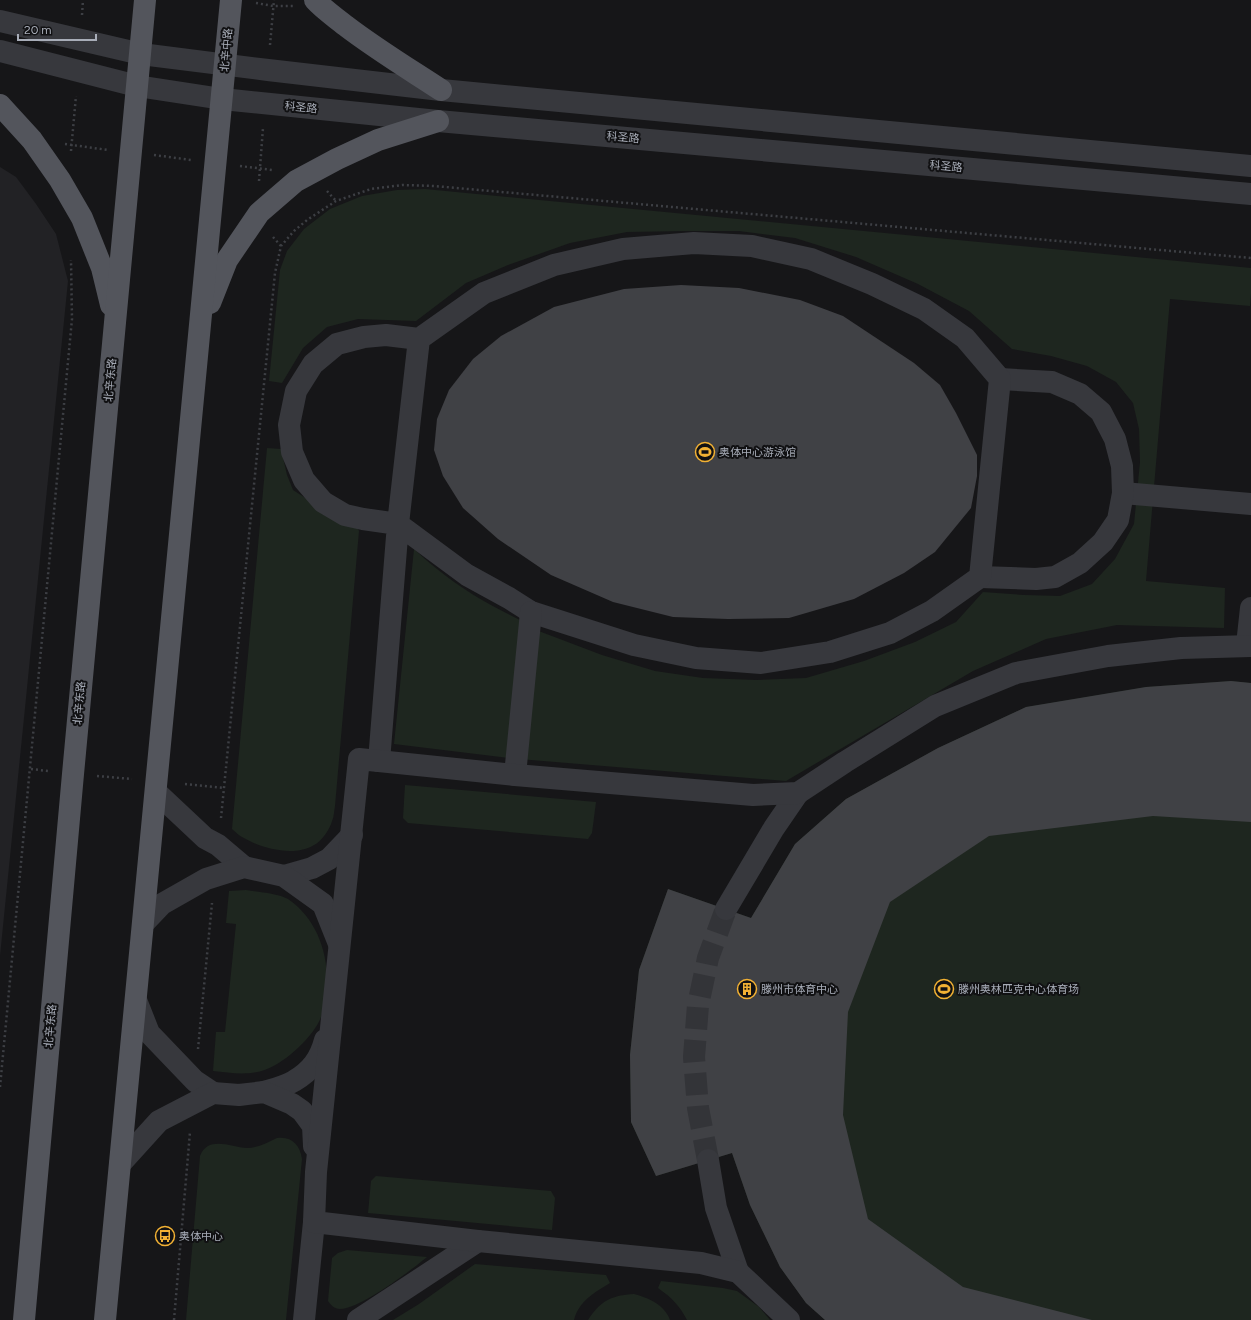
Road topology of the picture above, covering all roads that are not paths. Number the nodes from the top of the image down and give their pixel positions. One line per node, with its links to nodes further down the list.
1 (145, 0): 6 (main road)
2 (231, 0): 7 (main road, 北辛中路)
3 (315, 0): 9 (main road)
4 (0, 21): 6 (street)
5 (0, 51): 8 (street, 科圣路)
6 (140, 54): 7 (street); 8 (main road)
7 (225, 65): 9 (street); 10 (main road, 北辛中路)
8 (137, 86): 10 (street, 科圣路); 15 (main road, 北辛东路)
9 (441, 90): 13 (street)
10 (222, 99): 12 (street, 科圣路); 16 (main road)
11 (0, 105): 15 (main road)
12 (438, 121): 14 (street, 科圣路); 16 (main road)
13 (1251, 166)
14 (1251, 194)
15 (115, 320): 46 (main road, 北辛东路)
16 (201, 325): 28 (main road)
17 (419, 339): 18 (street); 21 (street); 21 (street)
18 (1000, 379): 19 (street); 22 (street)
19 (1123, 493): 20 (street); 22 (street)
20 (1251, 504)
21 (398, 524): 24 (street); 26 (street)
22 (980, 577): 24 (street)
23 (1251, 608): 25 (street)
24 (531, 612): 27 (street)
25 (1249, 645): 29 (street)
26 (379, 761): 27 (street); 30 (street)
27 (515, 775): 29 (street)
28 (157, 787): 31 (street); 34 (main road)
29 (798, 793): 33 (street)
30 (352, 835): 32 (street); 35 (street)
31 (244, 867): 32 (street); 34 (street)
32 (284, 876): 35 (street)
33 (726, 909)
34 (143, 924): 36 (main road)
35 (340, 947): 37 (street)
36 (136, 1000): 39 (street); 41 (main road)
37 (333, 1014): 38 (street); 42 (street)
38 (264, 1092): 39 (street); 42 (street)
39 (213, 1093): 41 (street)
40 (708, 1160): 45 (street)
41 (120, 1164): 47 (main road)
42 (316, 1172): 43 (street)
43 (314, 1222): 44 (street); 48 (street)
44 (478, 1241): 45 (street); 49 (street)
45 (738, 1272): 50 (street)
46 (24, 1320)
47 (105, 1320)
48 (304, 1320)
49 (358, 1320)
50 (789, 1320)

